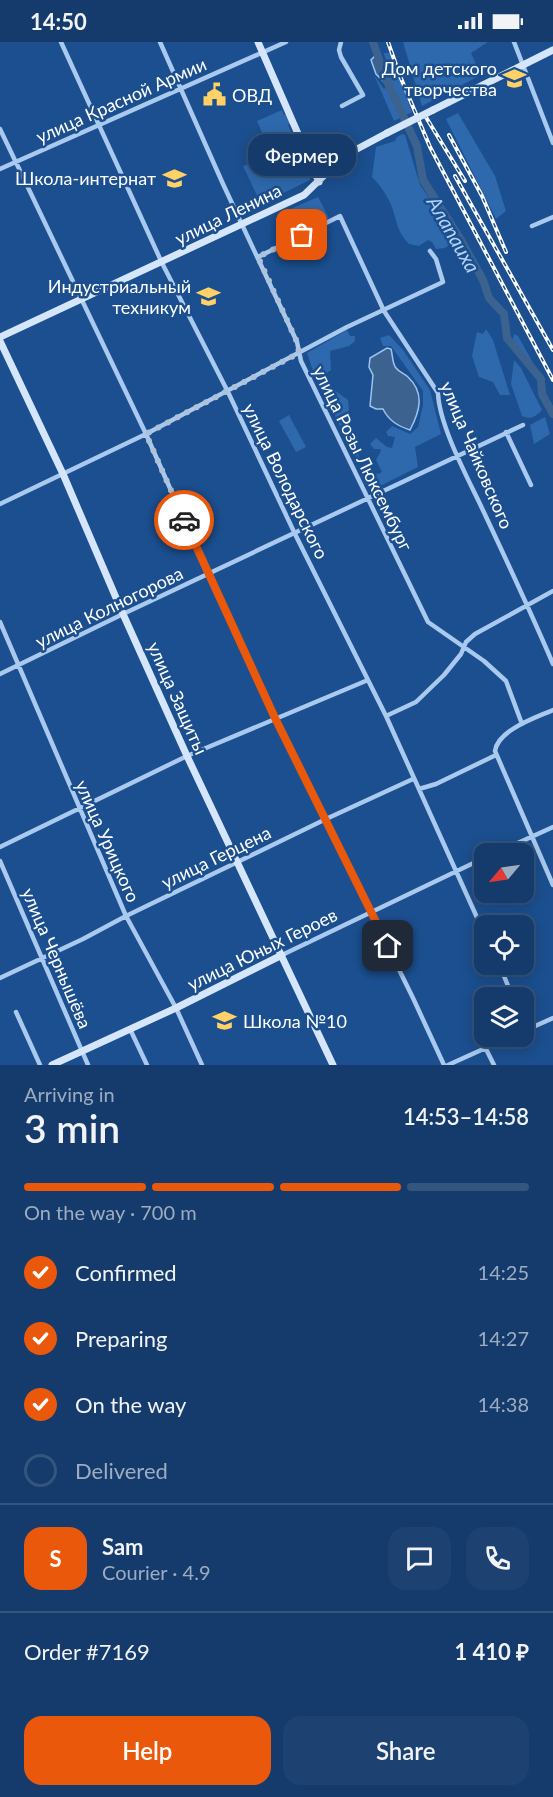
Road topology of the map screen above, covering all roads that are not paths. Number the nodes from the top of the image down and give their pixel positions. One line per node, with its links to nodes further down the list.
1 (61, 42): 12 (street, улица Володарского)
2 (160, 42): 10 (street, улица Розы Люксембург)
3 (258, 42): 8 (street)
4 (286, 42): 8 (street, улица Красной Армии)
5 (341, 42): 11 (street)
6 (514, 42): 9 (street)
7 (553, 50): 9 (street, улица Ленина)
8 (263, 53): 10 (street, улица Красной Армии); 15 (street)
9 (522, 64): 14 (street); 17 (street, улица Ленина, bridge)
10 (181, 88): 12 (street, улица Красной Армии); 21 (street, улица Розы Люксембург)
11 (342, 106)
12 (100, 125): 16 (street, улица Красной Армии); 25 (street, улица Володарского)
13 (0, 129): 16 (street)
14 (553, 143)
15 (306, 153): 17 (street); 19 (street)
16 (16, 162): 18 (street, улица Красной Армии); 26 (street)
17 (332, 166): 19 (street, улица Ленина)
18 (0, 169)
19 (319, 182): 21 (street, улица Ленина)
20 (553, 217): 22 (street)
21 (242, 225): 24 (street, улица Розы Люксембург); 25 (street, улица Ленина)
22 (532, 226)
23 (430, 251): 27 (street)
24 (258, 257): 27 (street, улица Чайковского); 29 (street, улица Розы Люксембург)
25 (162, 262): 26 (street, улица Ленина); 30 (street, улица Володарского)
26 (81, 300): 28 (street, улица Ленина); 33 (street)
27 (384, 311): 29 (street); 34 (street, улица Чайковского)
28 (0, 339): 35 (street, улица Защиты)
29 (299, 353): 30 (street); 37 (street, улица Розы Люксембург)
30 (228, 392): 33 (street); 39 (street, улица Володарского)
31 (523, 425): 32 (street, улица Колногорова)
32 (506, 432): 34 (street, улица Колногорова); 36 (street)
33 (146, 434): 35 (street); 40 (street)
34 (457, 455): 37 (street, улица Колногорова); 42 (street, улица Чайковского)
35 (63, 474): 38 (street); 43 (street, улица Защиты)
36 (531, 484)
37 (369, 498): 39 (street, улица Колногорова); 45 (street, улица Розы Люксембург)
38 (0, 504)
39 (296, 534): 40 (street, улица Колногорова); 49 (street, улица Володарского)
40 (208, 574): 43 (street, улица Колногорова); 52 (street)
41 (553, 591): 42 (street)
42 (527, 603): 45 (street); 46 (street, улица Чайковского)
43 (123, 614): 47 (street, улица Колногорова); 55 (street, улица Защиты)
44 (0, 622): 47 (street, улица Урицкого)
45 (463, 647): 51 (street); 53 (street, улица Розы Люксембург)
46 (553, 664)
47 (18, 666): 48 (street, улица Колногорова); 58 (street, улица Урицкого)
48 (0, 675)
49 (368, 680): 51 (street, улица Володарского); 52 (street)
50 (553, 711): 53 (street)
51 (386, 716): 56 (street, улица Володарского)
52 (275, 718): 55 (street); 59 (street)
53 (522, 724): 54 (street)
54 (496, 755): 57 (street); 61 (street)
55 (187, 756): 58 (street); 66 (street, улица Защиты)
56 (413, 779): 57 (street, улица Володарского); 59 (street, улица Герцена)
57 (419, 789): 67 (street, улица Володарского)
58 (79, 809): 63 (street); 71 (street, улица Урицкого)
59 (326, 819): 66 (street, улица Герцена); 69 (street)
60 (553, 827): 61 (street)
61 (531, 837): 62 (street); 68 (street)
62 (518, 843)
63 (0, 847)
64 (0, 861): 73 (street, улица Чернышёва)
65 (474, 862): 67 (street, улица Юных Героев)
66 (237, 863): 71 (street, улица Герцена); 72 (street, улица Защиты)
67 (456, 870): 69 (street, улица Юных Героев); 70 (street, улица Володарского)
68 (553, 885)
69 (371, 912): 72 (street, улица Юных Героев); 89 (street)
70 (476, 915)
71 (126, 916): 73 (street, улица Герцена); 75 (street, улица Урицкого)
72 (282, 955): 75 (street, улица Юных Героев); 88 (street, улица Защиты)
73 (41, 957): 74 (street, улица Герцена); 82 (street, улица Чернышёва)
74 (0, 978)
75 (176, 1008): 79 (street, улица Юных Героев); 87 (street, улица Урицкого)
76 (16, 1012): 83 (street)
77 (553, 1018): 78 (street)
78 (534, 1026)
79 (130, 1029): 82 (street, улица Юных Героев); 86 (street)
80 (490, 1047): 81 (street)
81 (486, 1049): 89 (street); 90 (street)
82 (82, 1051): 84 (street, улица Юных Героев); 85 (street, улица Чернышёва)
83 (40, 1065)
84 (52, 1065)
85 (88, 1065)
86 (147, 1065)
87 (202, 1065)
88 (333, 1065)
89 (446, 1065)
90 (494, 1065)

